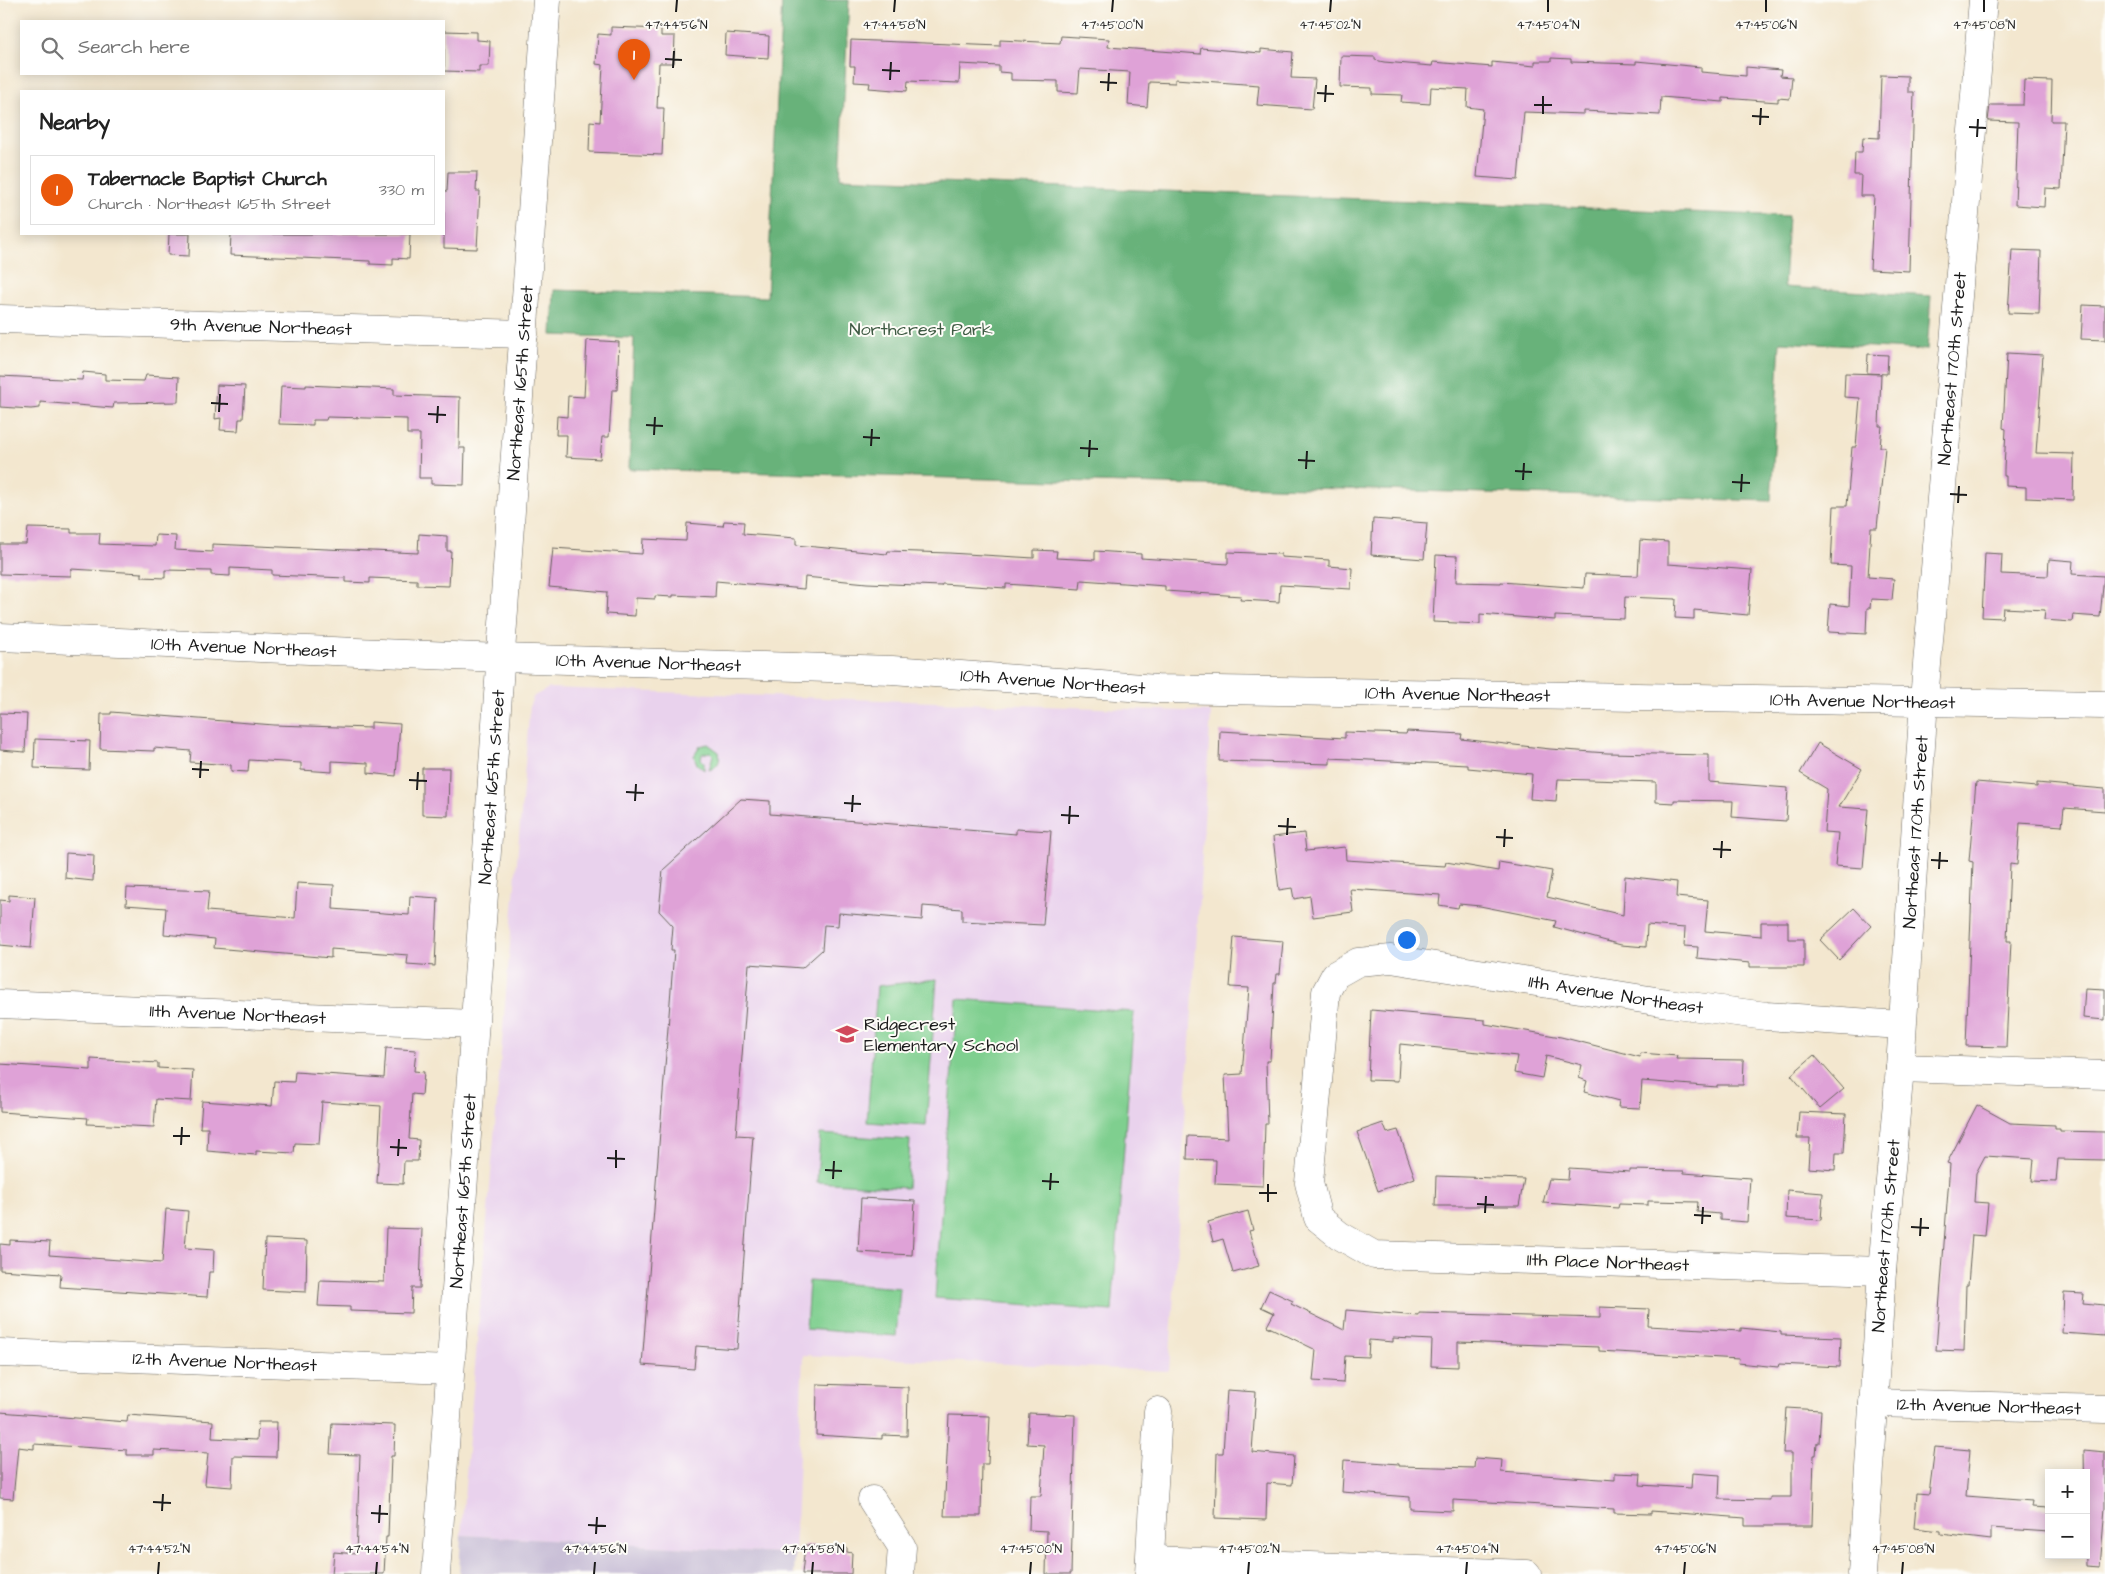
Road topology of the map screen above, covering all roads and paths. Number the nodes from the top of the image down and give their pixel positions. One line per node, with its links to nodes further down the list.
1 (547, 0): 4 (street, Northeast 165th Street)
2 (1983, 0): 7 (street, Northeast 170th Street)
3 (0, 319): 4 (street, 9th Avenue Northeast)
4 (524, 334): 6 (street, Northeast 165th Street)
5 (0, 636): 6 (street, 10th Avenue Northeast)
6 (501, 658): 7 (street, 10th Avenue Northeast); 11 (street, Northeast 165th Street)
7 (1924, 700): 8 (street, 10th Avenue Northeast); 12 (street, Northeast 170th Street)
8 (2105, 705)
9 (1334, 975): 12 (street, 11th Avenue Northeast); 15 (street, 11th Place Northeast)
10 (0, 1004): 11 (street, 11th Avenue Northeast)
11 (474, 1024): 17 (street, Northeast 165th Street)
12 (1901, 1025): 13 (street, Northeast 170th Street)
13 (1900, 1068): 14 (street); 15 (street, Northeast 170th Street)
14 (2105, 1075)
15 (1882, 1271): 18 (street, Northeast 170th Street)
16 (0, 1353): 17 (street, 12th Avenue Northeast)
17 (450, 1370): 23 (street, Northeast 165th Street)
18 (1873, 1403): 19 (street, 12th Avenue Northeast); 26 (street, Northeast 170th Street)
19 (2105, 1409)
20 (1158, 1411): 22 (street)
21 (872, 1500): 24 (street)
22 (1150, 1567): 25 (street)
23 (436, 1574)
24 (900, 1574)
25 (1511, 1574)
26 (1862, 1574)

